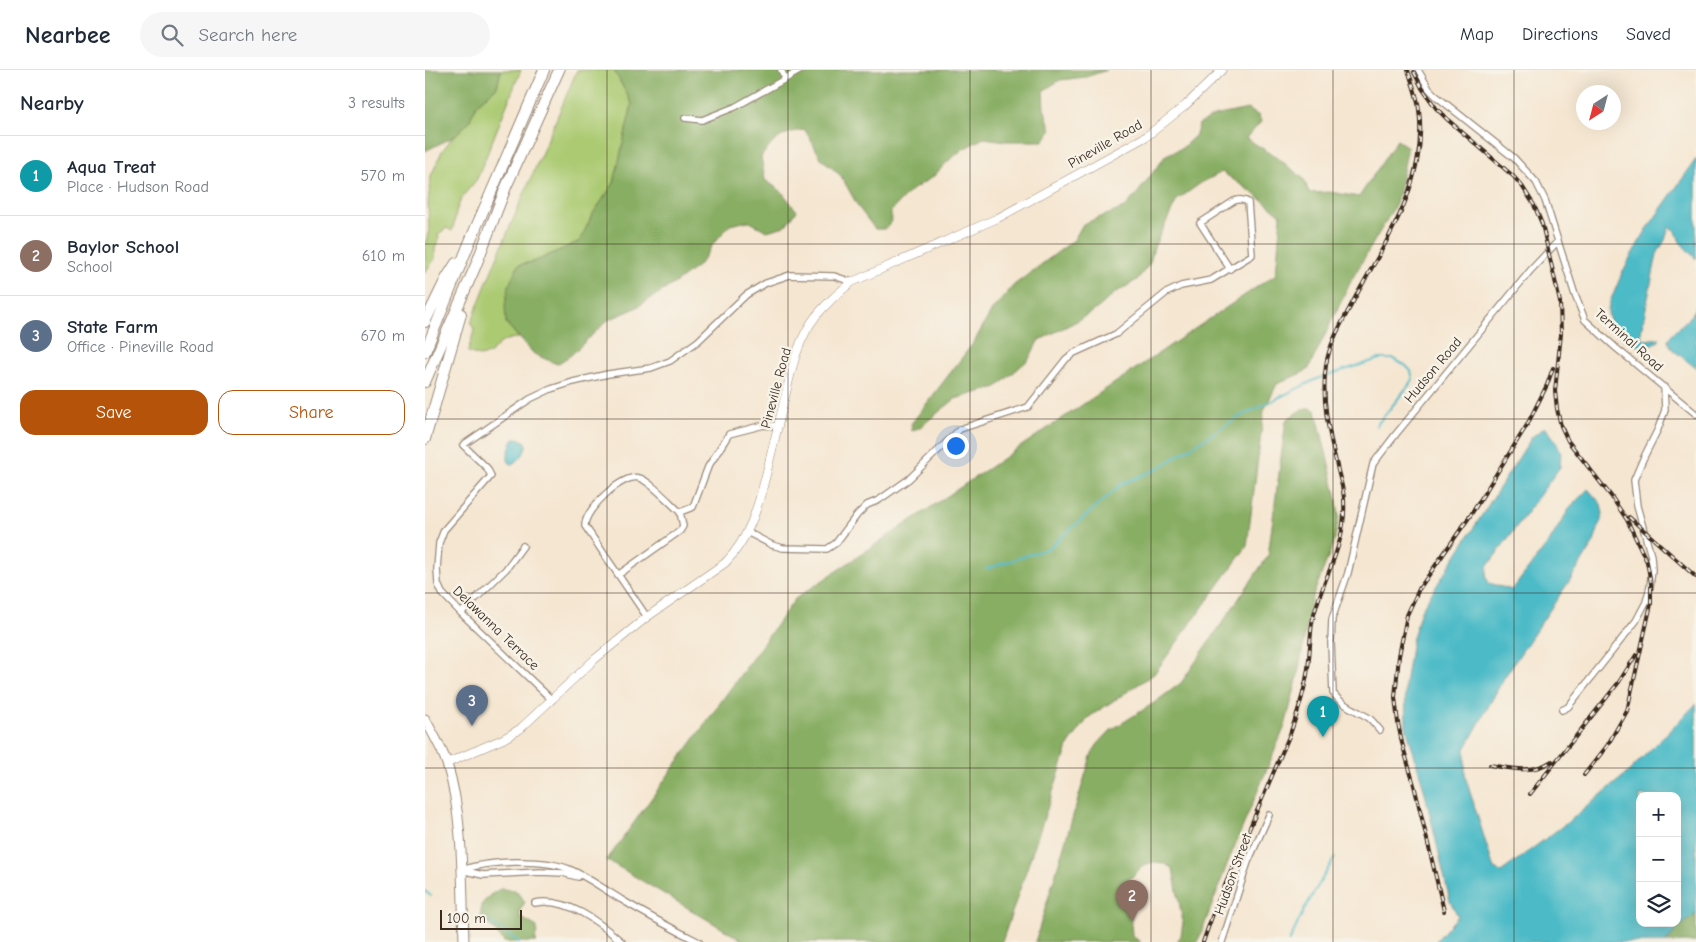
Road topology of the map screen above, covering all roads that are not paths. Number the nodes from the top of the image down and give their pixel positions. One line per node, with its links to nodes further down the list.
1 (544, 70): 9 (highway)
2 (559, 70): 11 (highway)
3 (781, 70): 7 (street)
4 (801, 70): 7 (street)
5 (1222, 70): 13 (main road, Pineville Road)
6 (1418, 70): 10 (street)
7 (785, 78): 8 (street)
8 (685, 118)
9 (471, 239): 14 (highway); 15 (highway)
10 (1558, 241): 17 (street, Terminal Road); 30 (street, Hudson Road)
11 (476, 265): 16 (highway); 20 (highway)
12 (1230, 269): 12 (street); 22 (street)
13 (852, 282): 19 (main road, Pineville Road); 25 (street, Delawanna Terrace)
14 (425, 322)
15 (425, 352)
16 (425, 382)
17 (1664, 387): 18 (street, Terminal Road); 28 (street)
18 (1696, 414)
19 (778, 426): 21 (street); 22 (main road, Pineville Road)
20 (425, 439)
21 (681, 512): 24 (street); 24 (street)
22 (747, 532): 26 (main road, Pineville Road)
23 (523, 546): 25 (street)
24 (618, 575): 26 (street)
25 (461, 613): 27 (street, Delawanna Terrace)
26 (647, 617): 27 (main road, Pineville Road)
27 (553, 700): 31 (main road, Pineville Road)
28 (1561, 710)
29 (425, 719): 31 (main road)
30 (1379, 730)
31 (447, 763): 33 (main road)
32 (1269, 815): 39 (street, Hudson Street)
33 (461, 870): 34 (street); 34 (street); 36 (main road)
34 (585, 878): 38 (street)
35 (535, 903): 37 (street)
36 (464, 942)
37 (622, 942)
38 (699, 942)
39 (1222, 942)

